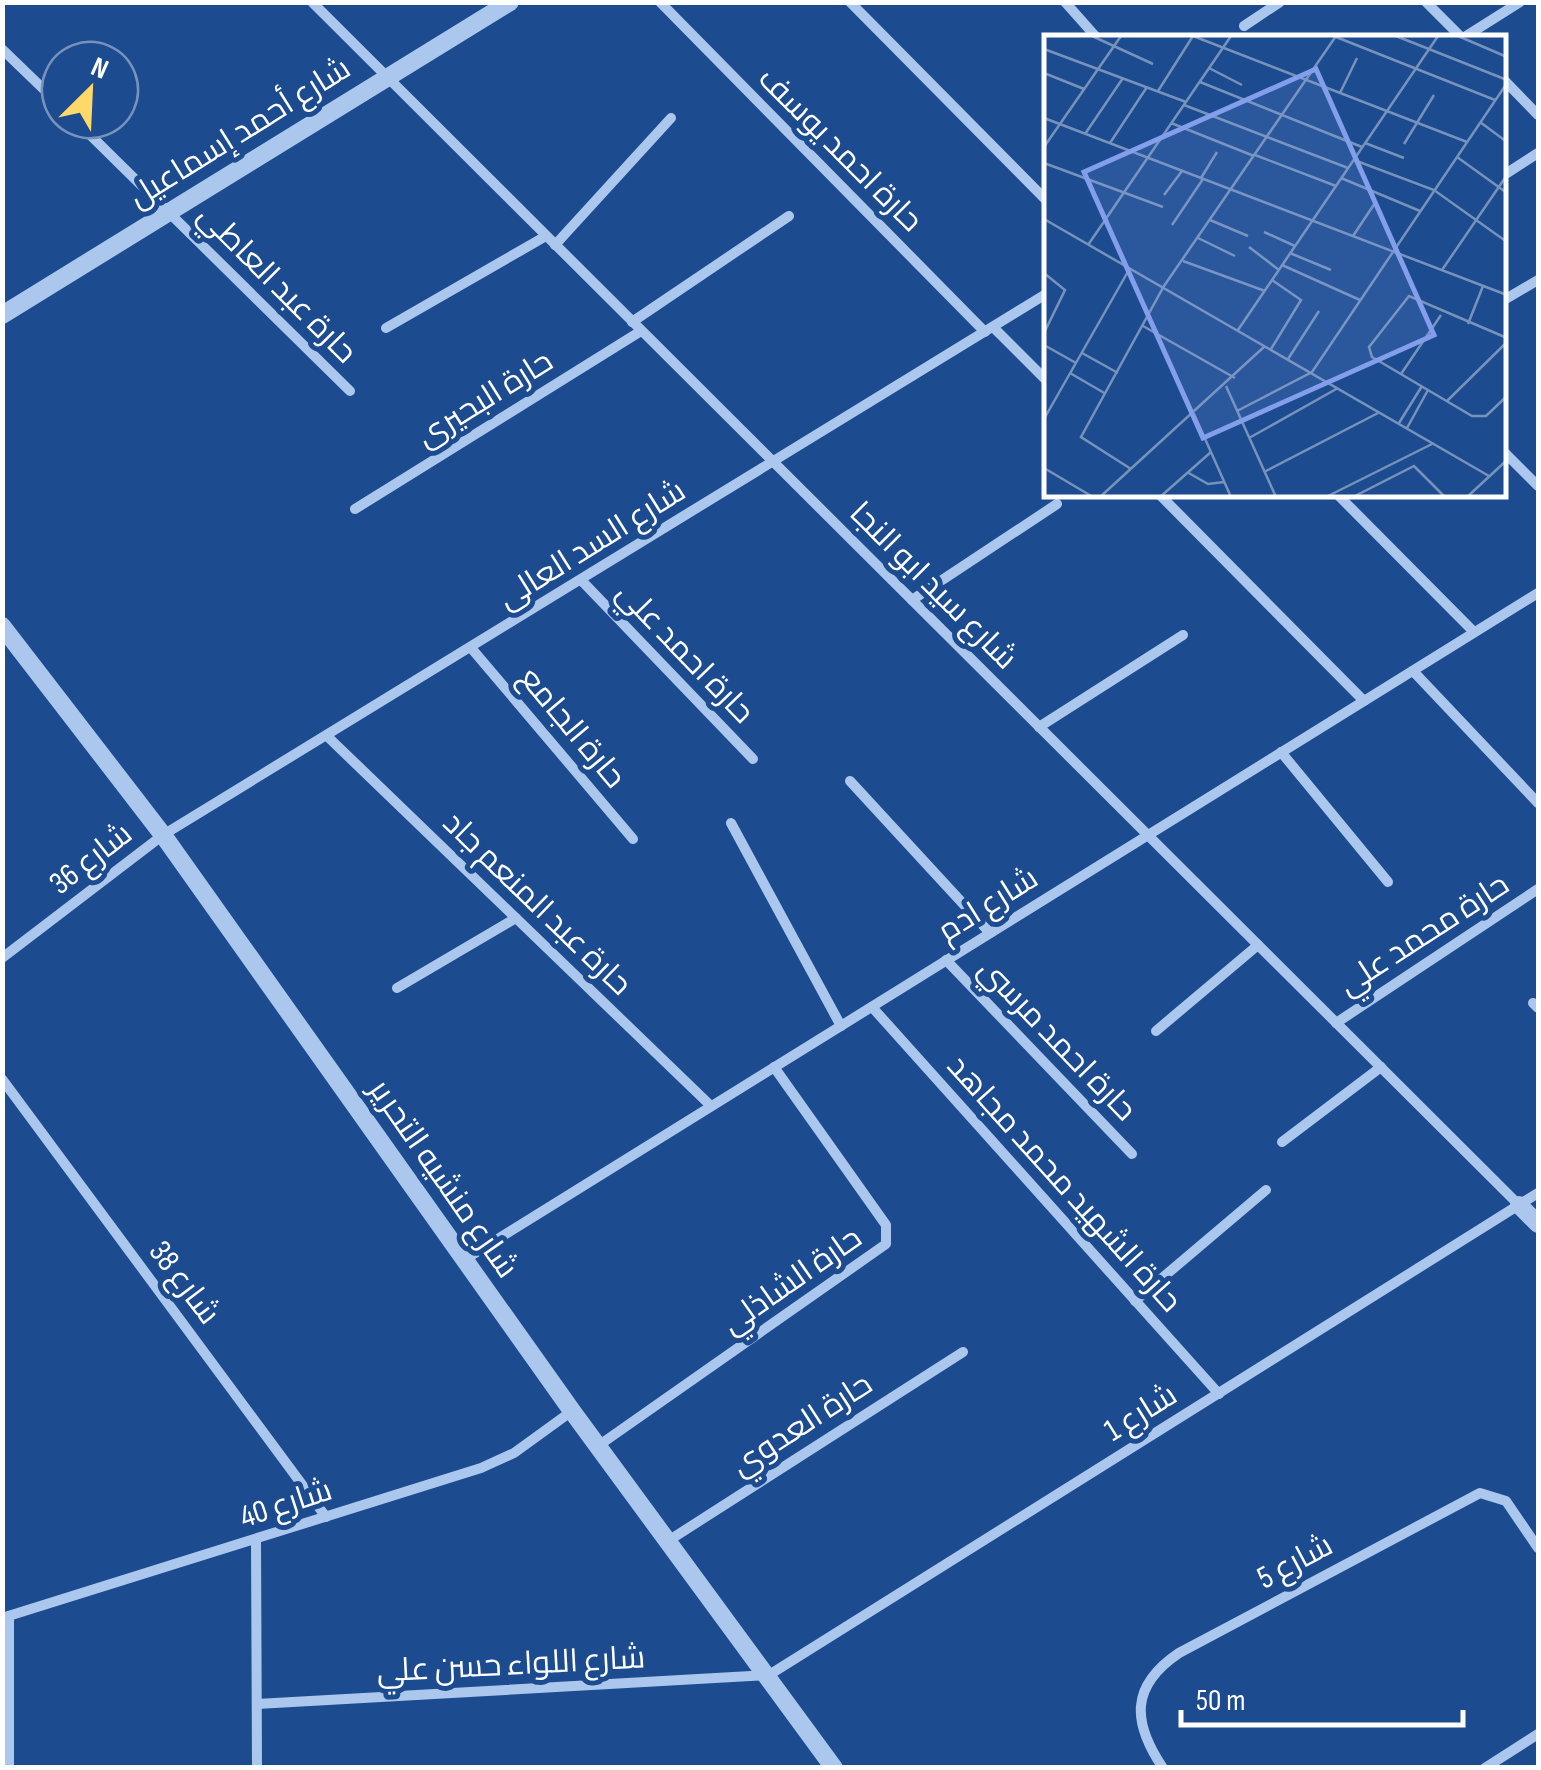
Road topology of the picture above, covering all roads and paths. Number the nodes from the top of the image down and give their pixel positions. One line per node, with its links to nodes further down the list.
1 (312, 2): 14 (street, شارع سيد ابو النجا)
2 (510, 2): 14 (street, شارع أحمد إسماعيل)
3 (660, 2): 33 (street, حارة احمد يوسف)
4 (850, 2): 22 (street)
5 (1065, 2): 10 (street)
6 (1280, 2): 9 (street)
7 (1426, 2): 11 (street)
8 (1520, 2): 12 (street)
9 (1244, 26)
10 (1094, 35)
11 (1459, 35)
12 (1467, 35)
13 (2, 49): 16 (street)
14 (388, 78): 23 (street, شارع أحمد إسماعيل); 25 (street, شارع سيد ابو النجا)
15 (1506, 82): 17 (street)
16 (40, 86)
17 (1538, 115)
18 (671, 118): 26 (street)
19 (95, 140): 23 (street, حارة عبد العاطي)
20 (1538, 153): 21 (street)
21 (1506, 174)
22 (1044, 198)
23 (169, 212): 30 (street, شارع أحمد إسماعيل); 35 (street, حارة عبد العاطي)
24 (789, 216): 31 (street, حارة البحيرى)
25 (546, 236): 26 (street, شارع سيد ابو النجا); 32 (street)
26 (555, 244): 31 (street, شارع سيد ابو النجا)
27 (1538, 280): 29 (street)
28 (1044, 295): 33 (street, شارع السد العالى)
29 (1506, 299)
30 (2, 315)
31 (637, 326): 37 (street, شارع سيد ابو النجا); 42 (street, حارة البحيرى)
32 (386, 328)
33 (989, 330): 34 (street, حارة احمد يوسف); 37 (street, شارع السد العالى)
34 (1044, 378)
35 (350, 391)
36 (1506, 454): 38 (street)
37 (773, 462): 43 (street, شارع السد العالى); 45 (street, شارع سيد ابو النجا)
38 (1538, 486)
39 (1163, 498): 54 (street)
40 (1341, 498): 48 (street)
41 (1057, 504): 45 (street)
42 (355, 509)
43 (582, 581): 51 (street, شارع السد العالى); 58 (street, حارة احمد علي)
44 (1533, 596): 46 (street); 48 (street, شارع ادم)
45 (912, 600): 55 (street, شارع سيد ابو النجا)
46 (1538, 610)
47 (2, 626): 50 (street, شارع منشيه التحرير)
48 (1474, 632): 53 (street, شارع ادم)
49 (1183, 635): 55 (street)
50 (18, 647): 52 (street); 62 (street, شارع منشيه التحرير)
51 (472, 648): 56 (street, شارع السد العالى); 64 (street, حارة الجامع)
52 (2, 659)
53 (1413, 671): 54 (street, شارع ادم); 60 (street)
54 (1364, 701): 57 (street, شارع ادم)
55 (1039, 727): 63 (street, شارع سيد ابو النجا)
56 (328, 737): 62 (street, شارع السد العالى); 67 (street, حارة عبد المنعم جاد)
57 (1281, 752): 63 (street, شارع ادم); 65 (street)
58 (753, 759)
59 (850, 781): 68 (street)
60 (1538, 802)
61 (731, 822): 75 (street)
62 (162, 835): 70 (street, شارع 36); 87 (street, شارع منشيه التحرير)
63 (1148, 835): 68 (street, شارع ادم); 69 (street, شارع سيد ابو النجا)
64 (633, 840)
65 (1388, 882)
66 (1538, 890): 74 (street, حارة محمد علي)
67 (516, 918): 72 (street); 80 (street, حارة عبد المنعم جاد)
68 (990, 933): 71 (street, شارع ادم)
69 (1258, 945): 74 (street, شارع سيد ابو النجا); 76 (street)
70 (2, 958)
71 (946, 960): 73 (street, شارع ادم); 82 (street, حارة احمد مرسي)
72 (397, 988)
73 (872, 1006): 75 (street, شارع ادم); 88 (street, حارة الشهيد محمد مجاهد)
74 (1336, 1023): 78 (street, شارع سيد ابو النجا)
75 (840, 1026): 77 (street, شارع ادم)
76 (1156, 1031)
77 (774, 1067): 80 (street, شارع ادم); 92 (street, حارة الشاذلي)
78 (1380, 1067): 81 (street); 85 (street, شارع سيد ابو النجا)
79 (2, 1080): 93 (street, شارع 38)
80 (711, 1106): 87 (street, شارع ادم)
81 (1282, 1142)
82 (1132, 1154)
83 (1266, 1190): 88 (street)
84 (1538, 1192): 85 (street, شارع 1)
85 (1519, 1204): 86 (street); 90 (street, شارع 1)
86 (1538, 1224)
87 (464, 1260): 91 (street, شارع منشيه التحرير)
88 (1135, 1300): 90 (street, حارة الشهيد محمد مجاهد)
89 (963, 1352): 95 (street, حارة العدوي)
90 (1219, 1394): 98 (street, شارع 1)
91 (572, 1411): 92 (street, شارع منشيه التحرير); 93 (street, شارع 40)
92 (598, 1446): 95 (street, شارع منشيه التحرير)
93 (326, 1516): 94 (street, شارع 40)
94 (256, 1540): 97 (street, شارع 40); 99 (street)
95 (668, 1541): 98 (street, شارع منشيه التحرير)
96 (1538, 1548): 104 (street, شارع 5)
97 (6, 1617): 101 (street)
98 (769, 1676): 99 (street, شارع اللواء حسن علي); 103 (street, شارع منشيه التحرير)
99 (257, 1704): 102 (street)
100 (1538, 1734): 105 (street)
101 (10, 1768)
102 (257, 1768)
103 (834, 1768)
104 (1163, 1768)
105 (1485, 1768)

